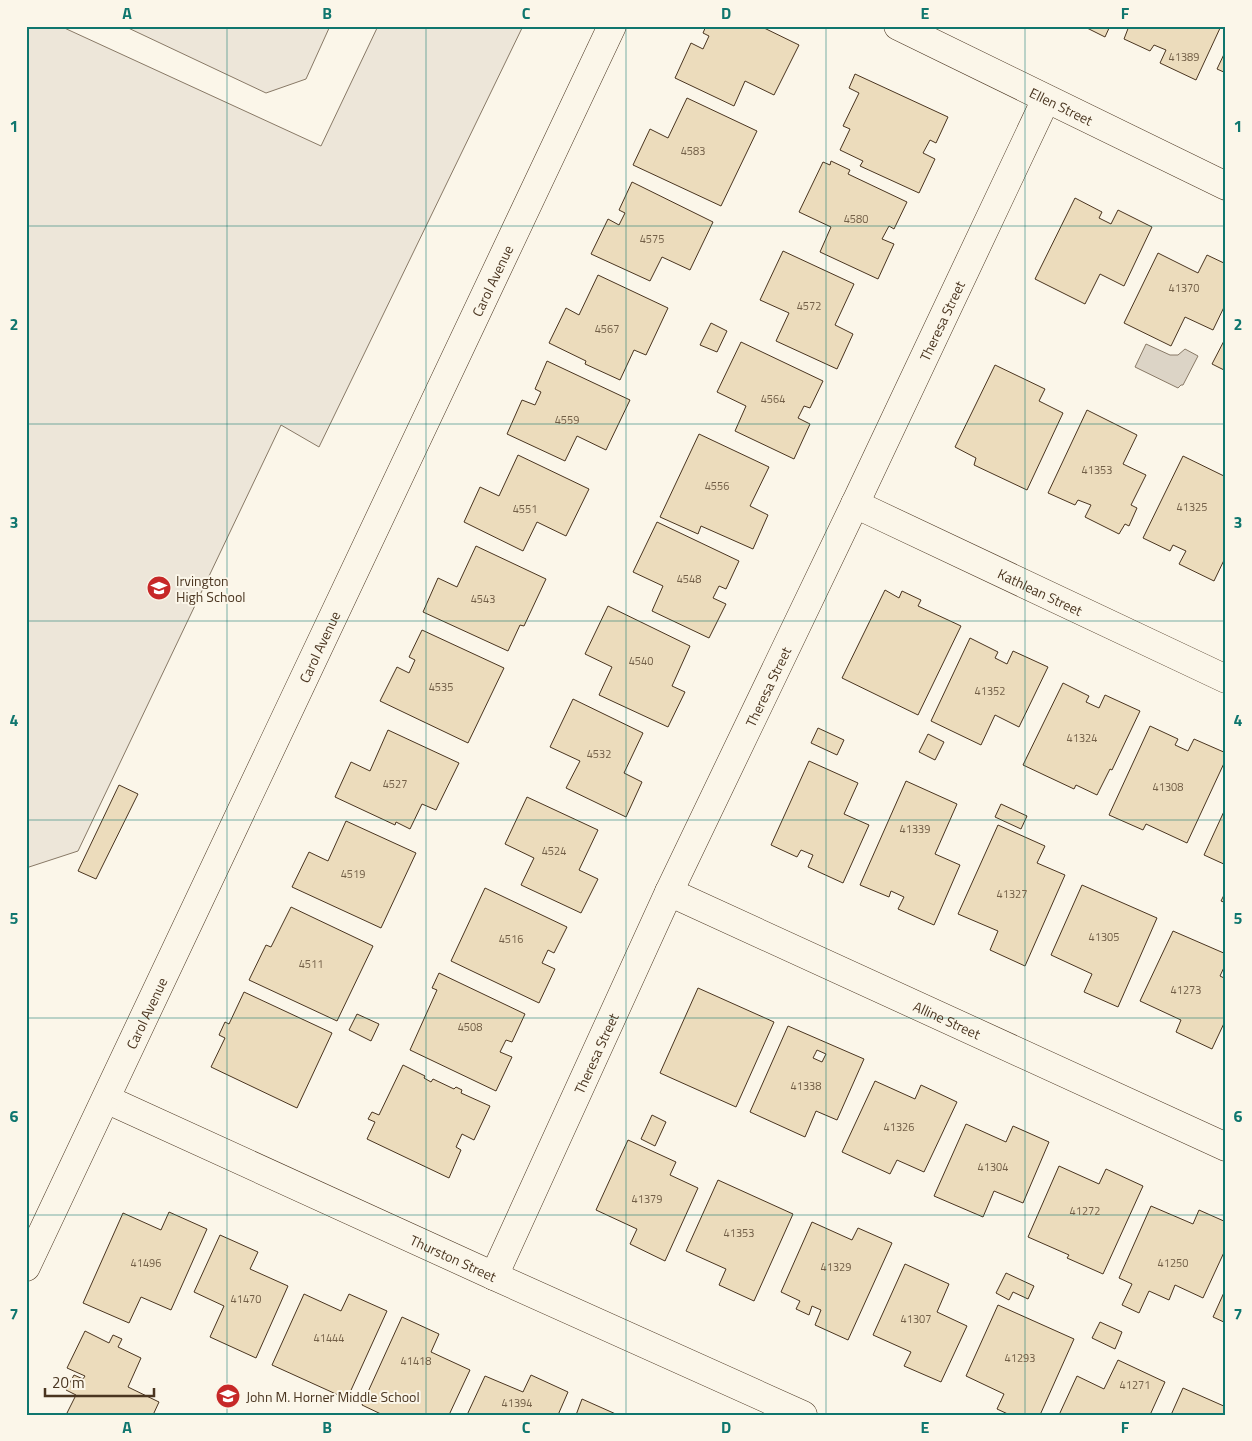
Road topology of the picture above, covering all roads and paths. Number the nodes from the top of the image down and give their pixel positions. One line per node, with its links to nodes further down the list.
1 (612, 26): 8 (street, Carol Avenue)
2 (898, 26): 3 (street, Ellen Street)
3 (1046, 99): 4 (street, Ellen Street); 5 (street, Theresa Street)
4 (1226, 186)
5 (855, 504): 6 (street, Kathlean Street); 7 (street, Theresa Street)
6 (1226, 679)
7 (670, 892): 9 (street, Alline Street); 11 (street, Theresa Street)
8 (106, 1100): 10 (street, Carol Avenue); 11 (street, Thurston Street)
9 (1226, 1147)
10 (26, 1266)
11 (494, 1276): 12 (street, Thurston Street)
12 (803, 1415)

